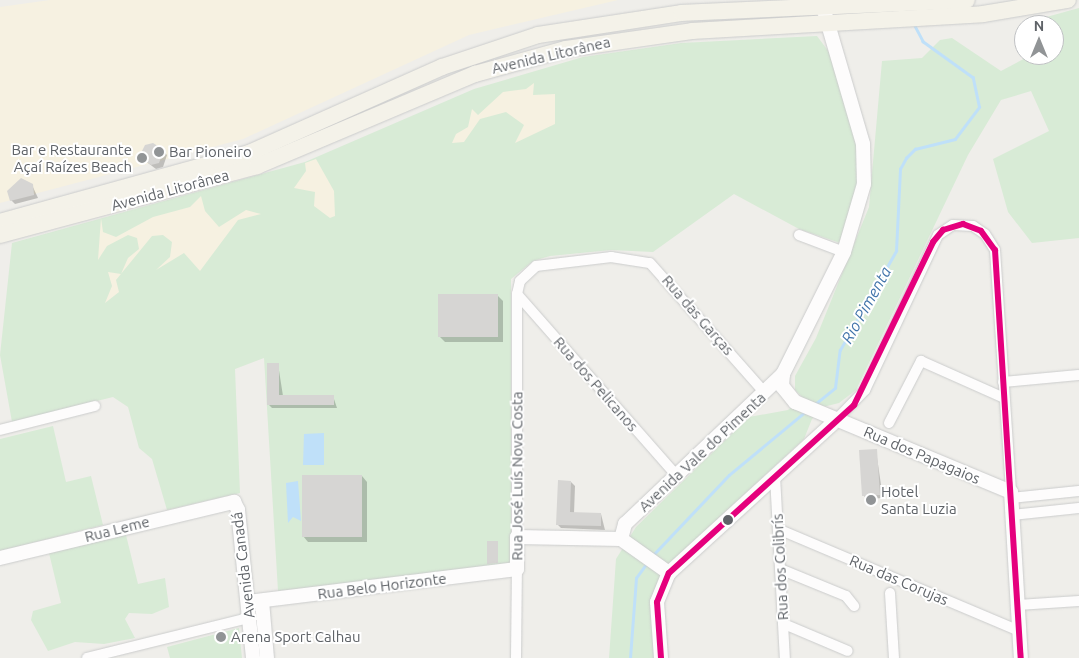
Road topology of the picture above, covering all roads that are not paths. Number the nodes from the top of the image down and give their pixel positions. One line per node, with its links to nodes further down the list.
1 (967, 0): 4 (main road, Avenida Litorânea)
2 (1068, 0): 4 (main road, Avenida Litorânea)
3 (824, 7): 5 (main road, Avenida Litorânea); 6 (street, Avenida Vale do Pimenta); 7 (main road, Avenida Litorânea)
4 (931, 11): 5 (main road, Avenida Litorânea)
5 (892, 13): 6 (main road, Avenida Litorânea)
6 (830, 24): 9 (main road, Avenida Litorânea); 14 (street, Avenida Vale do Pimenta)
7 (283, 139): 8 (main road, Avenida Litorânea); 9 (main road)
8 (225, 160): 10 (main road); 11 (main road, Avenida Litorânea)
9 (257, 166): 10 (main road, Avenida Litorânea)
10 (198, 184): 13 (main road, Avenida Litorânea)
11 (0, 222)
12 (799, 234): 14 (street)
13 (0, 235)
14 (844, 252): 16 (street, Avenida Vale do Pimenta)
15 (517, 294): 20 (street, Rua das Garças); 26 (street, Rua dos Pelicanos); 36 (street, Rua José Luís Nova Costa)
16 (783, 374): 19 (street, Avenida Vale do Pimenta); 20 (street)
17 (1079, 376): 18 (street)
18 (1003, 382): 21 (street); 23 (street)
19 (783, 389): 20 (street, Avenida Vale do Pimenta); 23 (street, Rua dos Papagaios)
20 (764, 392): 26 (street, Avenida Vale do Pimenta)
21 (1004, 398): 24 (street); 30 (street)
22 (95, 406): 25 (street)
23 (831, 419): 27 (street); 30 (street, Rua dos Papagaios)
24 (889, 423)
25 (0, 430)
26 (676, 475): 37 (street, Avenida Vale do Pimenta)
27 (775, 476): 35 (street, Rua dos Colibrís); 41 (street)
28 (1079, 491): 29 (street)
29 (1054, 493): 30 (street); 33 (street)
30 (1011, 495): 34 (street)
31 (234, 502): 38 (street, Rua Leme); 45 (street, Avenida Canadá)
32 (1079, 508): 33 (street)
33 (1056, 510): 34 (street)
34 (1012, 515): 46 (street)
35 (778, 529): 40 (street, Rua dos Colibrís); 50 (street, Rua das Corujas)
36 (517, 537): 37 (street); 39 (street, Rua José Luís Nova Costa)
37 (626, 543): 41 (street)
38 (0, 558)
39 (517, 569): 43 (street, Rua Belo Horizonte); 55 (street, Rua José Luís Nova Costa)
40 (780, 569): 47 (street); 49 (street, Rua dos Colibrís)
41 (664, 570): 56 (street)
42 (890, 593): 58 (street)
43 (262, 601): 45 (street, Rua Belo Horizonte); 54 (street, Avenida Canadá)
44 (1079, 601): 46 (street)
45 (248, 602): 48 (street, Avenida Canadá)
46 (1018, 605): 50 (street)
47 (854, 606)
48 (249, 618): 52 (street); 53 (street, Avenida Canadá)
49 (784, 624): 51 (street); 57 (street, Rua dos Colibrís)
50 (1020, 631): 59 (street)
51 (848, 651)
52 (87, 658)
53 (253, 658)
54 (267, 658)
55 (516, 658)
56 (661, 658)
57 (785, 658)
58 (894, 658)
59 (1021, 658)

